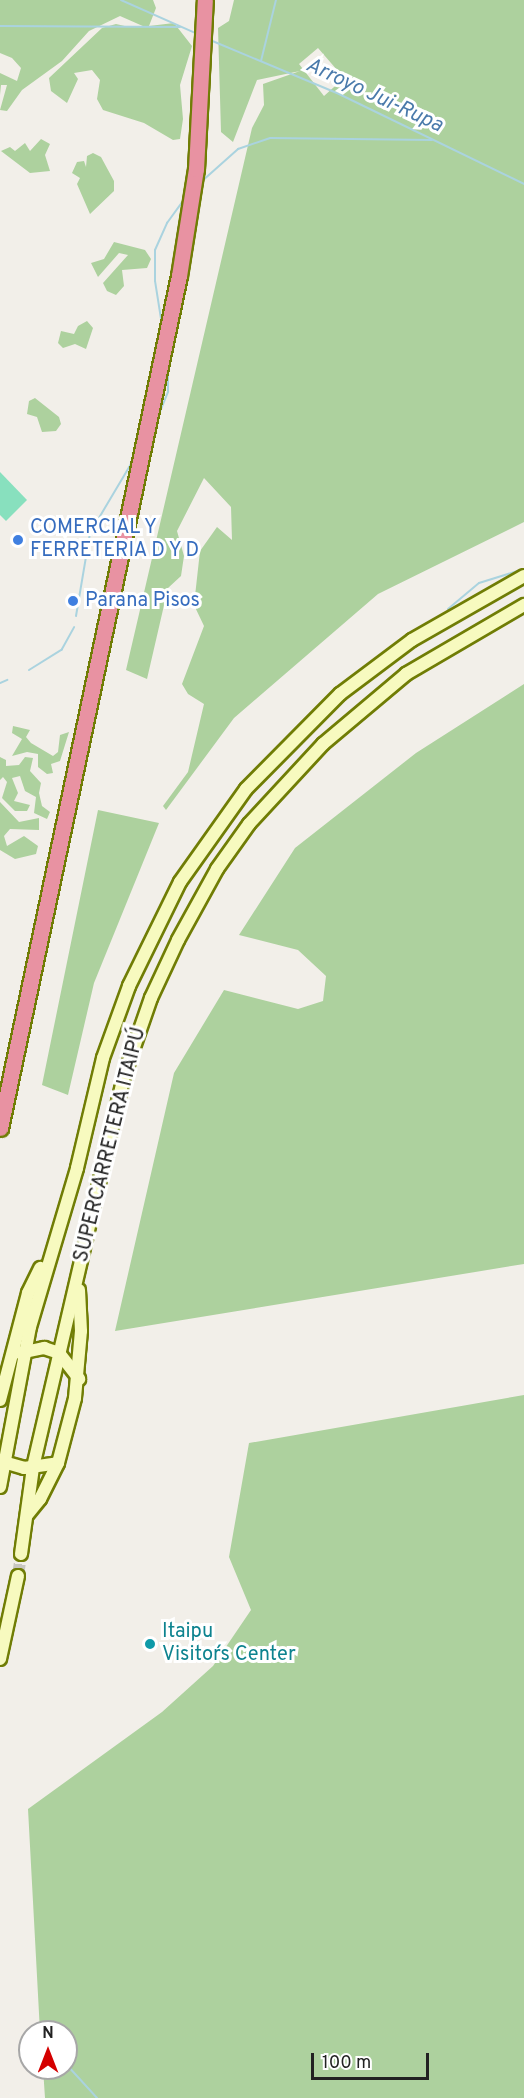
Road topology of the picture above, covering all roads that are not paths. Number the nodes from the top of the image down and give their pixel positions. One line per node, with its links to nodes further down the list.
1 (205, 0): 4 (highway)
2 (524, 576): 5 (street, SUPERCARRETERA ITAIPÚ)
3 (524, 605): 6 (street, SUPERCARRETERA ITAIPÚ)
4 (0, 1128)
5 (53, 1240): 7 (street, SUPERCARRETERA ITAIPÚ); 9 (street)
6 (78, 1276): 8 (street, SUPERCARRETERA ITAIPÚ); 10 (street)
7 (26, 1349): 8 (street); 9 (street); 12 (street, SUPERCARRETERA ITAIPÚ)
8 (59, 1353): 10 (street); 14 (street, SUPERCARRETERA ITAIPÚ)
9 (8, 1360): 11 (street)
10 (79, 1379): 13 (street)
11 (0, 1400)
12 (1, 1461): 14 (street); 15 (street, SUPERCARRETERA ITAIPÚ)
13 (58, 1464): 14 (street); 16 (street)
14 (33, 1467): 16 (street, SUPERCARRETERA ITAIPÚ)
15 (0, 1487)
16 (27, 1515): 17 (street, SUPERCARRETERA ITAIPÚ)
17 (21, 1554)
18 (18, 1576): 19 (street)
19 (0, 1659)

